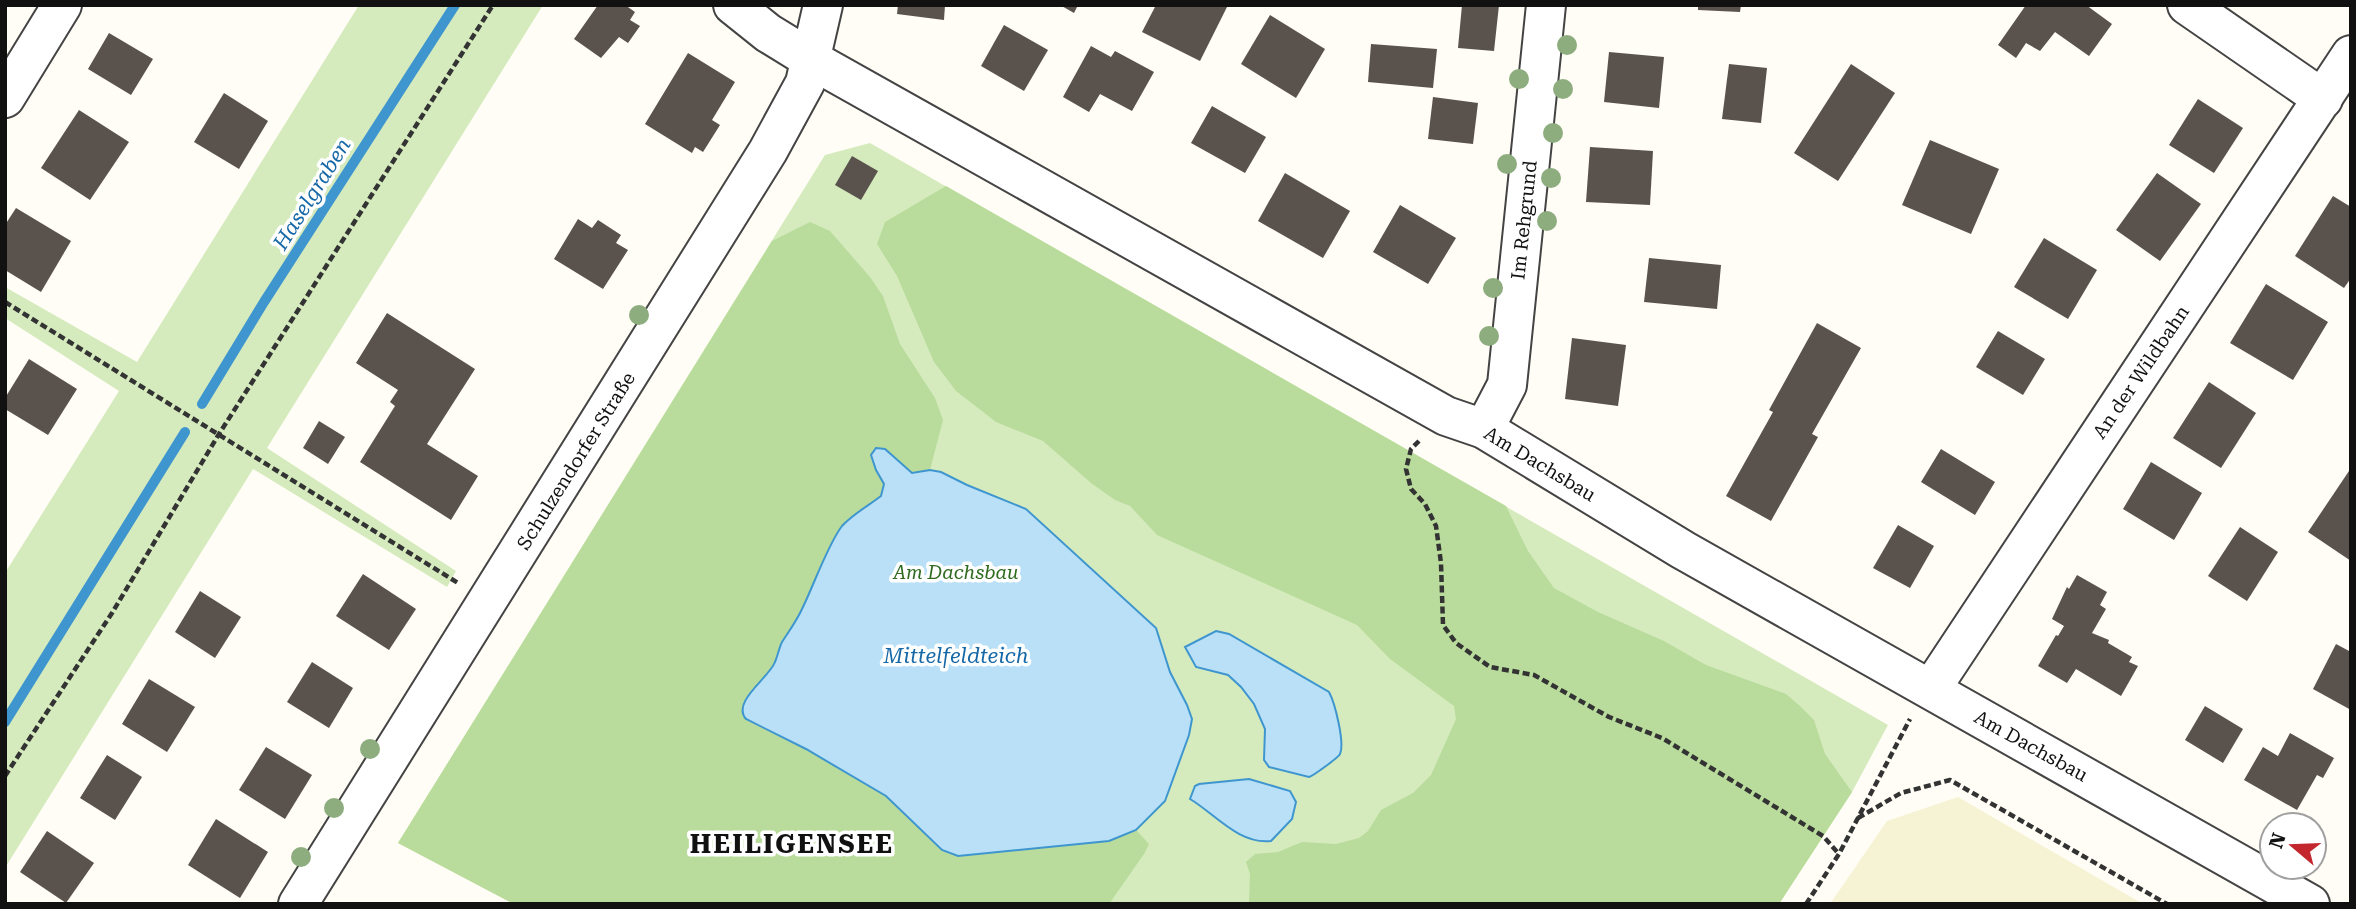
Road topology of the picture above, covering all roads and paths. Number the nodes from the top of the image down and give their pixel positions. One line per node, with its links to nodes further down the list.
1 (62, 5): 9 (street)
2 (493, 5): 14 (path)
3 (733, 5): 8 (street, Am Dachsbau)
4 (822, 5): 8 (street, Schulzendorfer Straße)
5 (1546, 5): 13 (street, Im Rehgrund)
6 (2187, 5): 10 (street)
7 (2351, 55): 10 (street, An der Wildbahn)
8 (811, 60): 12 (street, Am Dachsbau); 15 (street, Schulzendorfer Straße)
9 (5, 98)
10 (2323, 99): 16 (street, An der Wildbahn)
11 (5, 302): 14 (path)
12 (1446, 416): 13 (street, Am Dachsbau); 19 (path)
13 (1484, 429): 16 (street, Am Dachsbau)
14 (219, 434): 15 (path); 17 (path)
15 (488, 602): 20 (street, Schulzendorfer Straße)
16 (1931, 689): 18 (path); 23 (street, Am Dachsbau)
17 (5, 776)
18 (1858, 818): 19 (path); 22 (path)
19 (1839, 854): 21 (path)
20 (298, 904)
21 (1806, 904)
22 (2167, 904)
23 (2310, 904)

